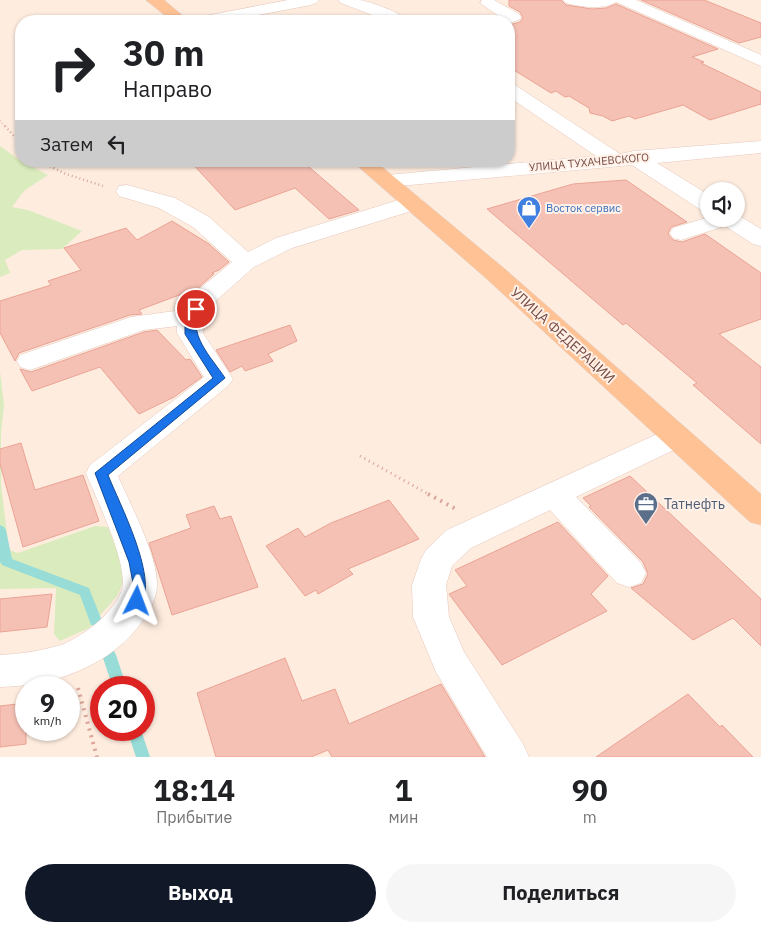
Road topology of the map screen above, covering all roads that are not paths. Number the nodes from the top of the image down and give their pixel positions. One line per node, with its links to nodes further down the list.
1 (154, 0): 10 (main road)
2 (311, 0): 11 (street)
3 (346, 0): 9 (street)
4 (395, 0): 9 (street)
5 (570, 0): 6 (street)
6 (610, 0)
7 (623, 0): 14 (street)
8 (488, 3): 13 (street)
9 (378, 11): 12 (street)
10 (173, 15)
11 (235, 15)
12 (387, 15)
13 (509, 15)
14 (761, 61)
15 (515, 93): 17 (street)
16 (761, 147): 17 (street, УЛИЦА ТУХАЧЕВСКОГО)
17 (624, 158): 19 (street, УЛИЦА ТУХАЧЕВСКОГО); 21 (street)
18 (370, 167): 19 (main road, УЛИЦА ФЕДЕРАЦИИ)
19 (387, 181): 22 (main road, УЛИЦА ФЕДЕРАЦИИ)
20 (127, 191): 27 (street)
21 (700, 201)
22 (413, 203): 27 (street); 30 (main road, УЛИЦА ФЕДЕРАЦИИ)
23 (700, 227): 25 (street)
24 (742, 227): 26 (street)
25 (681, 233)
26 (761, 239)
27 (246, 262): 28 (street)
28 (190, 317): 29 (street); 34 (street)
29 (30, 361)
30 (676, 437): 31 (street); 32 (main road, УЛИЦА ФЕДЕРАЦИИ)
31 (554, 494): 33 (street); 35 (street)
32 (761, 513)
33 (629, 573)
34 (0, 671)
35 (509, 757)

